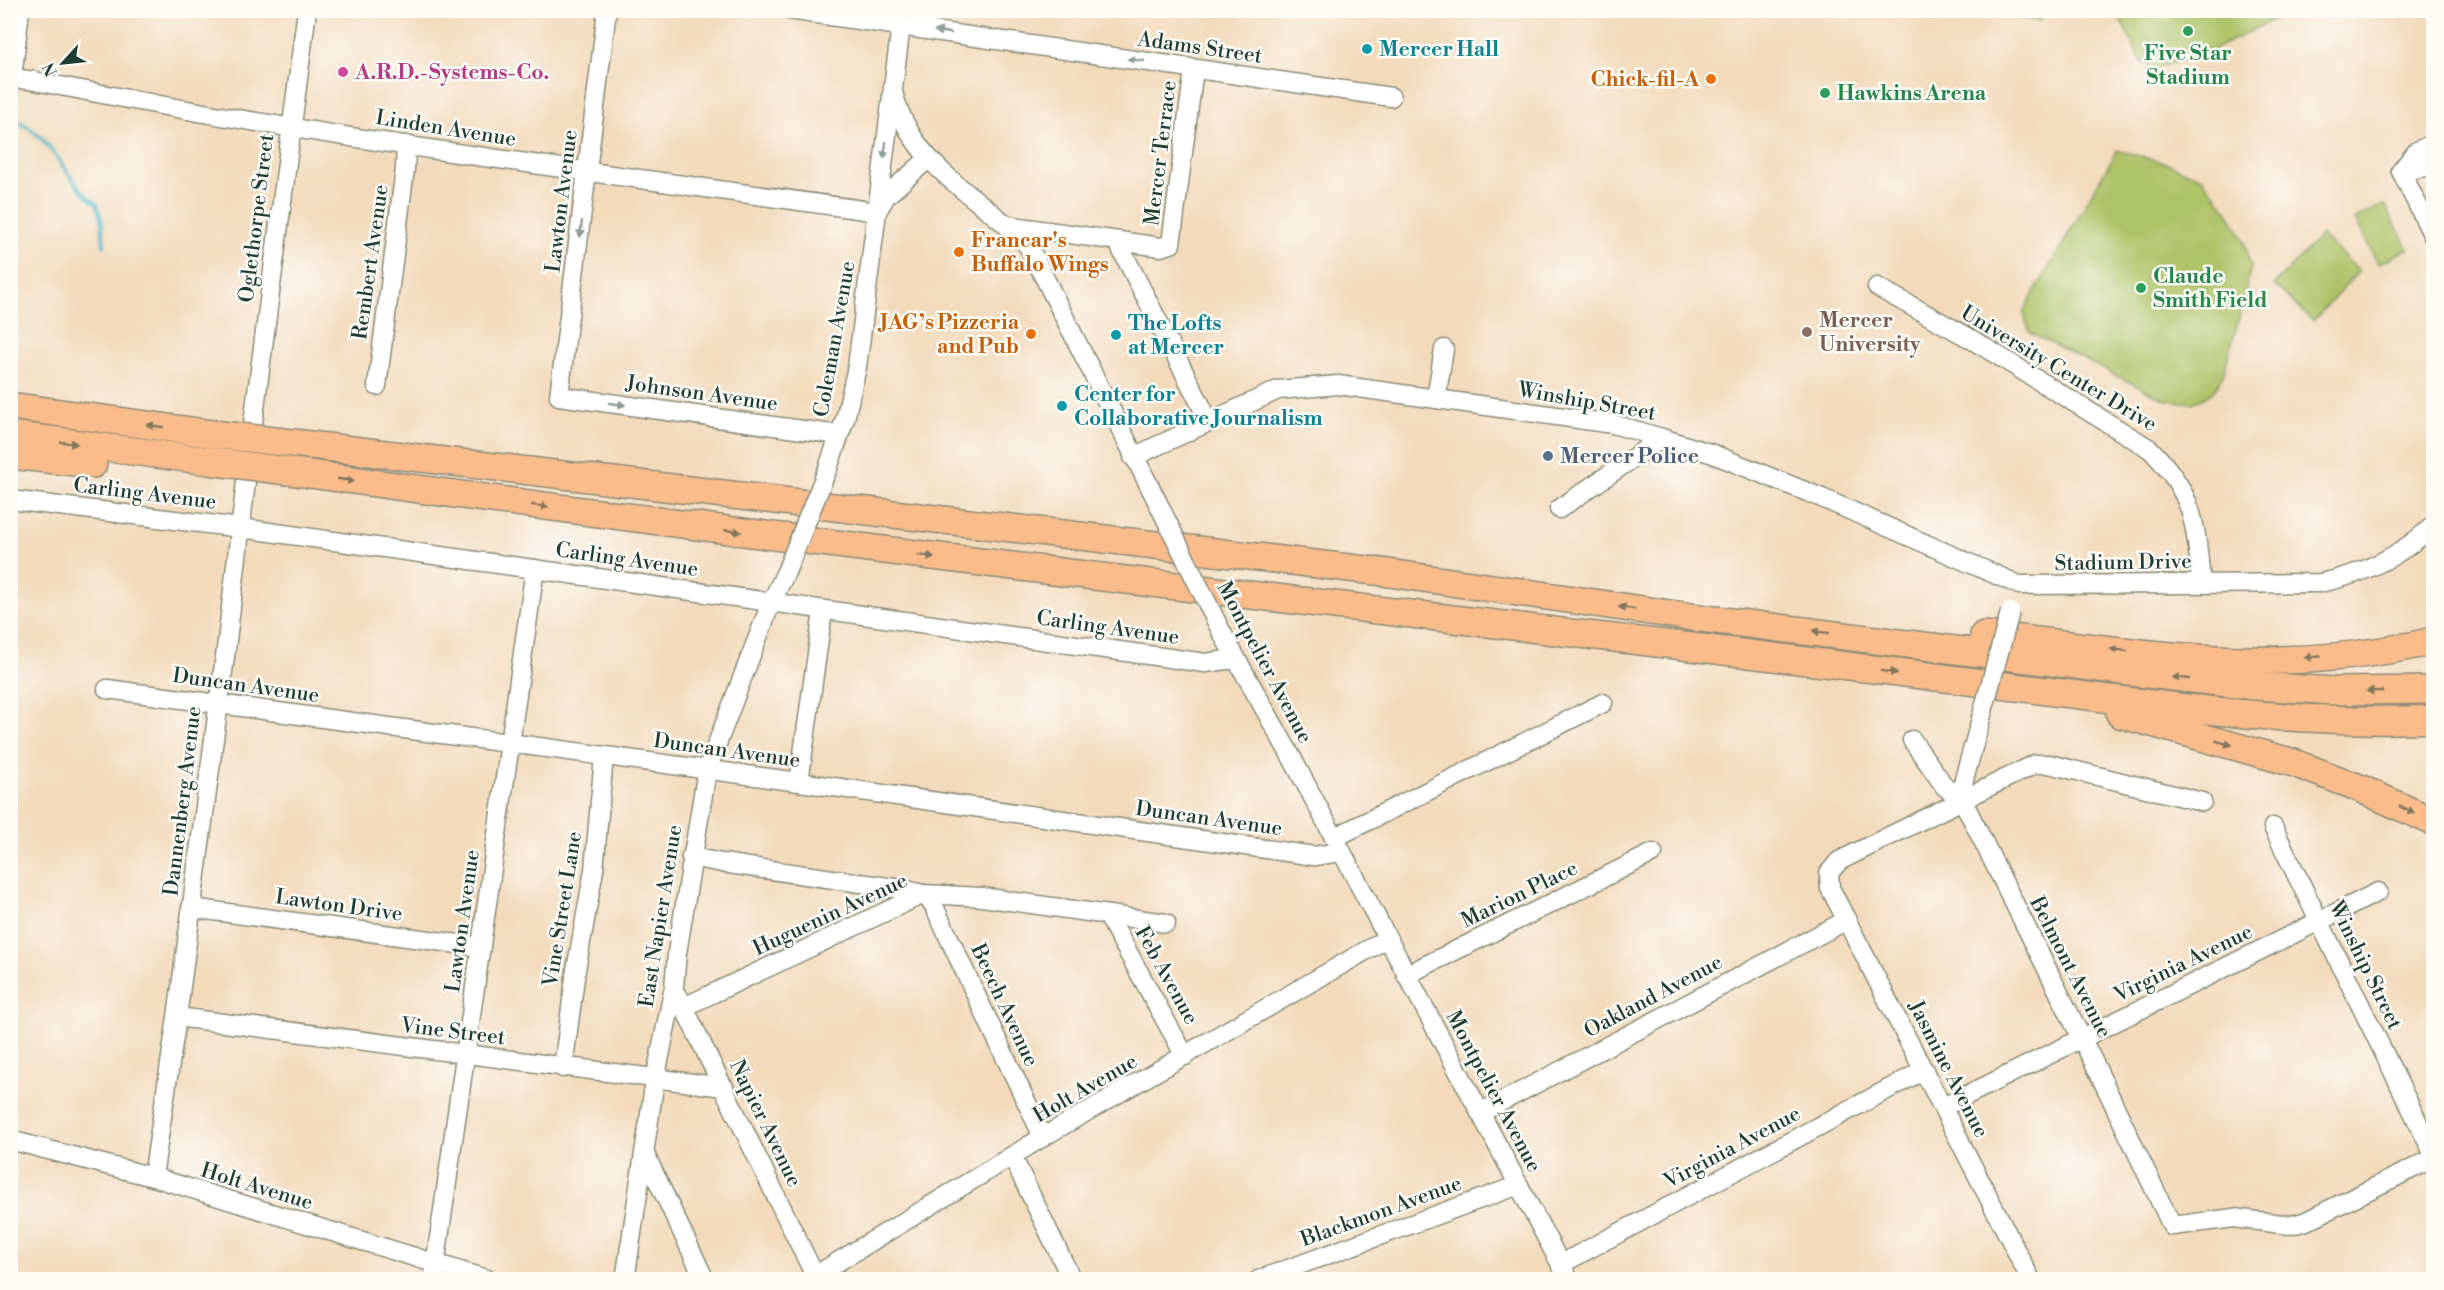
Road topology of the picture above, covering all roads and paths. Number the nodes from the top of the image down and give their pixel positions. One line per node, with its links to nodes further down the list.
1 (20, 10): 7 (street)
2 (307, 10): 10 (street, Oglethorpe Street)
3 (607, 10): 15 (street, Lawton Avenue)
4 (789, 10): 5 (street, Adams Street)
5 (902, 18): 6 (street, Adams Street, one-way to 5); 8 (street, Coleman Avenue)
6 (1194, 69): 9 (street, Adams Street); 20 (street, Mercer Terrace)
7 (11, 78): 10 (street, Linden Avenue)
8 (893, 92): 13 (street, Montpelier Avenue); 17 (street, Coleman Avenue, one-way to 17)
9 (1391, 97)
10 (290, 127): 12 (street, Linden Avenue); 28 (street, Oglethorpe Street)
11 (2433, 143): 16 (street)
12 (406, 145): 15 (street, Linden Avenue); 23 (street, Rembert Avenue)
13 (928, 159): 17 (street, Coleman Avenue); 18 (street, Montpelier Avenue)
14 (2433, 162): 16 (street)
15 (588, 171): 17 (street, Linden Avenue); 24 (street, Lawton Avenue, one-way to 24)
16 (2401, 171): 19 (street)
17 (877, 212): 30 (street, Coleman Avenue)
18 (1005, 225): 20 (street); 33 (street, Montpelier Avenue)
19 (2433, 238)
20 (1117, 242): 27 (street)
21 (1877, 287): 41 (street, University Center Drive)
22 (1444, 349): 25 (street)
23 (377, 386)
24 (559, 396): 30 (street, Johnson Avenue, one-way to 30)
25 (1436, 399): 27 (street, Winship Street); 31 (street, Winship Street)
26 (10, 406): 45 (highway, one-way to 26, bridge)
27 (1209, 421): 33 (street, Winship Street)
28 (252, 430): 38 (street, Dannenberg Avenue)
29 (10, 435): 34 (highway, one-way to 34)
30 (839, 435): 40 (street, Coleman Avenue, bridge)
31 (1662, 438): 36 (street); 42 (street, Winship Street)
32 (10, 455): 34 (highway)
33 (1133, 456): 47 (street, Montpelier Avenue, bridge)
34 (177, 457): 48 (highway, one-way to 48, bridge)
35 (10, 500): 38 (street, Carling Avenue)
36 (1559, 509)
37 (2433, 525): 41 (street, Stadium Drive)
38 (241, 528): 39 (street, Carling Avenue); 51 (street, Dannenberg Avenue)
39 (536, 569): 43 (street, Carling Avenue); 55 (street, Lawton Avenue)
40 (786, 572): 43 (street, East Napier Avenue)
41 (2201, 583): 42 (street, Stadium Drive)
42 (2019, 585): 59 (street, bridge)
43 (771, 603): 44 (street, Carling Avenue); 57 (street, East Napier Avenue)
44 (823, 611): 47 (street, Carling Avenue); 58 (street)
45 (1849, 636): 46 (highway, one-way to 45); 50 (highway, one-way to 45)
46 (2433, 640)
47 (1235, 659): 63 (street, Montpelier Avenue)
48 (2005, 686): 53 (highway); 61 (highway, one-way to 61)
49 (108, 689): 51 (street, Duncan Avenue)
50 (2433, 690)
51 (218, 703): 55 (street, Duncan Avenue); 68 (street, Dannenberg Avenue)
52 (1603, 703): 63 (street, Duncan Avenue)
53 (2433, 720)
54 (1912, 740): 59 (street, Belmont Avenue)
55 (509, 743): 56 (street, Duncan Avenue); 74 (street, Lawton Avenue)
56 (604, 756): 57 (street, Duncan Avenue); 82 (street, Vine Street Lane)
57 (707, 770): 58 (street, Duncan Avenue); 65 (street, East Napier Avenue)
58 (799, 782): 63 (street, Duncan Avenue)
59 (1962, 799): 60 (street); 70 (street, Jasmine Avenue); 79 (street, Belmont Avenue)
60 (2202, 802)
61 (2433, 822)
62 (2273, 827): 71 (street, Winship Street)
63 (1337, 845): 73 (street, Montpelier Avenue)
64 (1653, 853): 75 (street, Marion Place)
65 (691, 856): 67 (street); 76 (street, East Napier Avenue)
66 (2378, 892): 71 (street, Virginia Avenue)
67 (923, 894): 69 (street, Huguenin Avenue); 77 (street, Huguenin Avenue); 88 (street, Beech Avenue)
68 (191, 908): 74 (street, Lawton Drive); 78 (street, Dannenberg Avenue)
69 (1108, 916): 72 (street, Huguenin Avenue); 81 (street, Feb Avenue)
70 (1847, 920): 83 (street, Jasmine Avenue); 87 (street, Oakland Avenue)
71 (2320, 921): 79 (street, Virginia Avenue); 92 (street, Winship Street)
72 (1166, 923)
73 (1386, 939): 75 (street, Montpelier Avenue); 81 (street, Holt Avenue)
74 (482, 947): 80 (street, Lawton Avenue)
75 (1406, 975): 87 (street, Montpelier Avenue)
76 (674, 987): 77 (street, Napier Avenue); 84 (street, East Napier Avenue)
77 (684, 1008): 85 (street, Napier Avenue)
78 (177, 1017): 80 (street, Vine Street); 93 (street, Dannenberg Avenue)
79 (2082, 1038): 86 (street, Virginia Avenue); 92 (street, Belmont Avenue)
80 (466, 1056): 82 (street, Vine Street); 95 (street, Lawton Avenue)
81 (1185, 1056): 88 (street, Holt Avenue)
82 (563, 1068): 84 (street, Vine Street)
83 (1924, 1070): 86 (street, Jasmine Avenue); 96 (street, Virginia Avenue)
84 (655, 1080): 85 (street, Vine Street); 90 (street, East Napier Avenue)
85 (724, 1087): 97 (street, Napier Avenue)
86 (1943, 1107): 103 (street, Jasmine Avenue)
87 (1480, 1113): 94 (street, Montpelier Avenue)
88 (1043, 1137): 91 (street, Holt Avenue)
89 (10, 1140): 93 (street, Holt Avenue)
90 (645, 1154): 99 (street, East Napier Avenue); 100 (street)
91 (1012, 1156): 97 (street, Holt Avenue); 101 (street)
92 (2433, 1156)
93 (153, 1177): 95 (street, Holt Avenue)
94 (1519, 1185): 96 (street, Montpelier Avenue); 102 (street, Blackmon Avenue)
95 (435, 1271): 98 (street, Holt Avenue)
96 (1565, 1272)
97 (813, 1278)
98 (490, 1280)
99 (625, 1280)
100 (705, 1280)
101 (1071, 1280)
102 (1258, 1280)
103 (2031, 1280)

